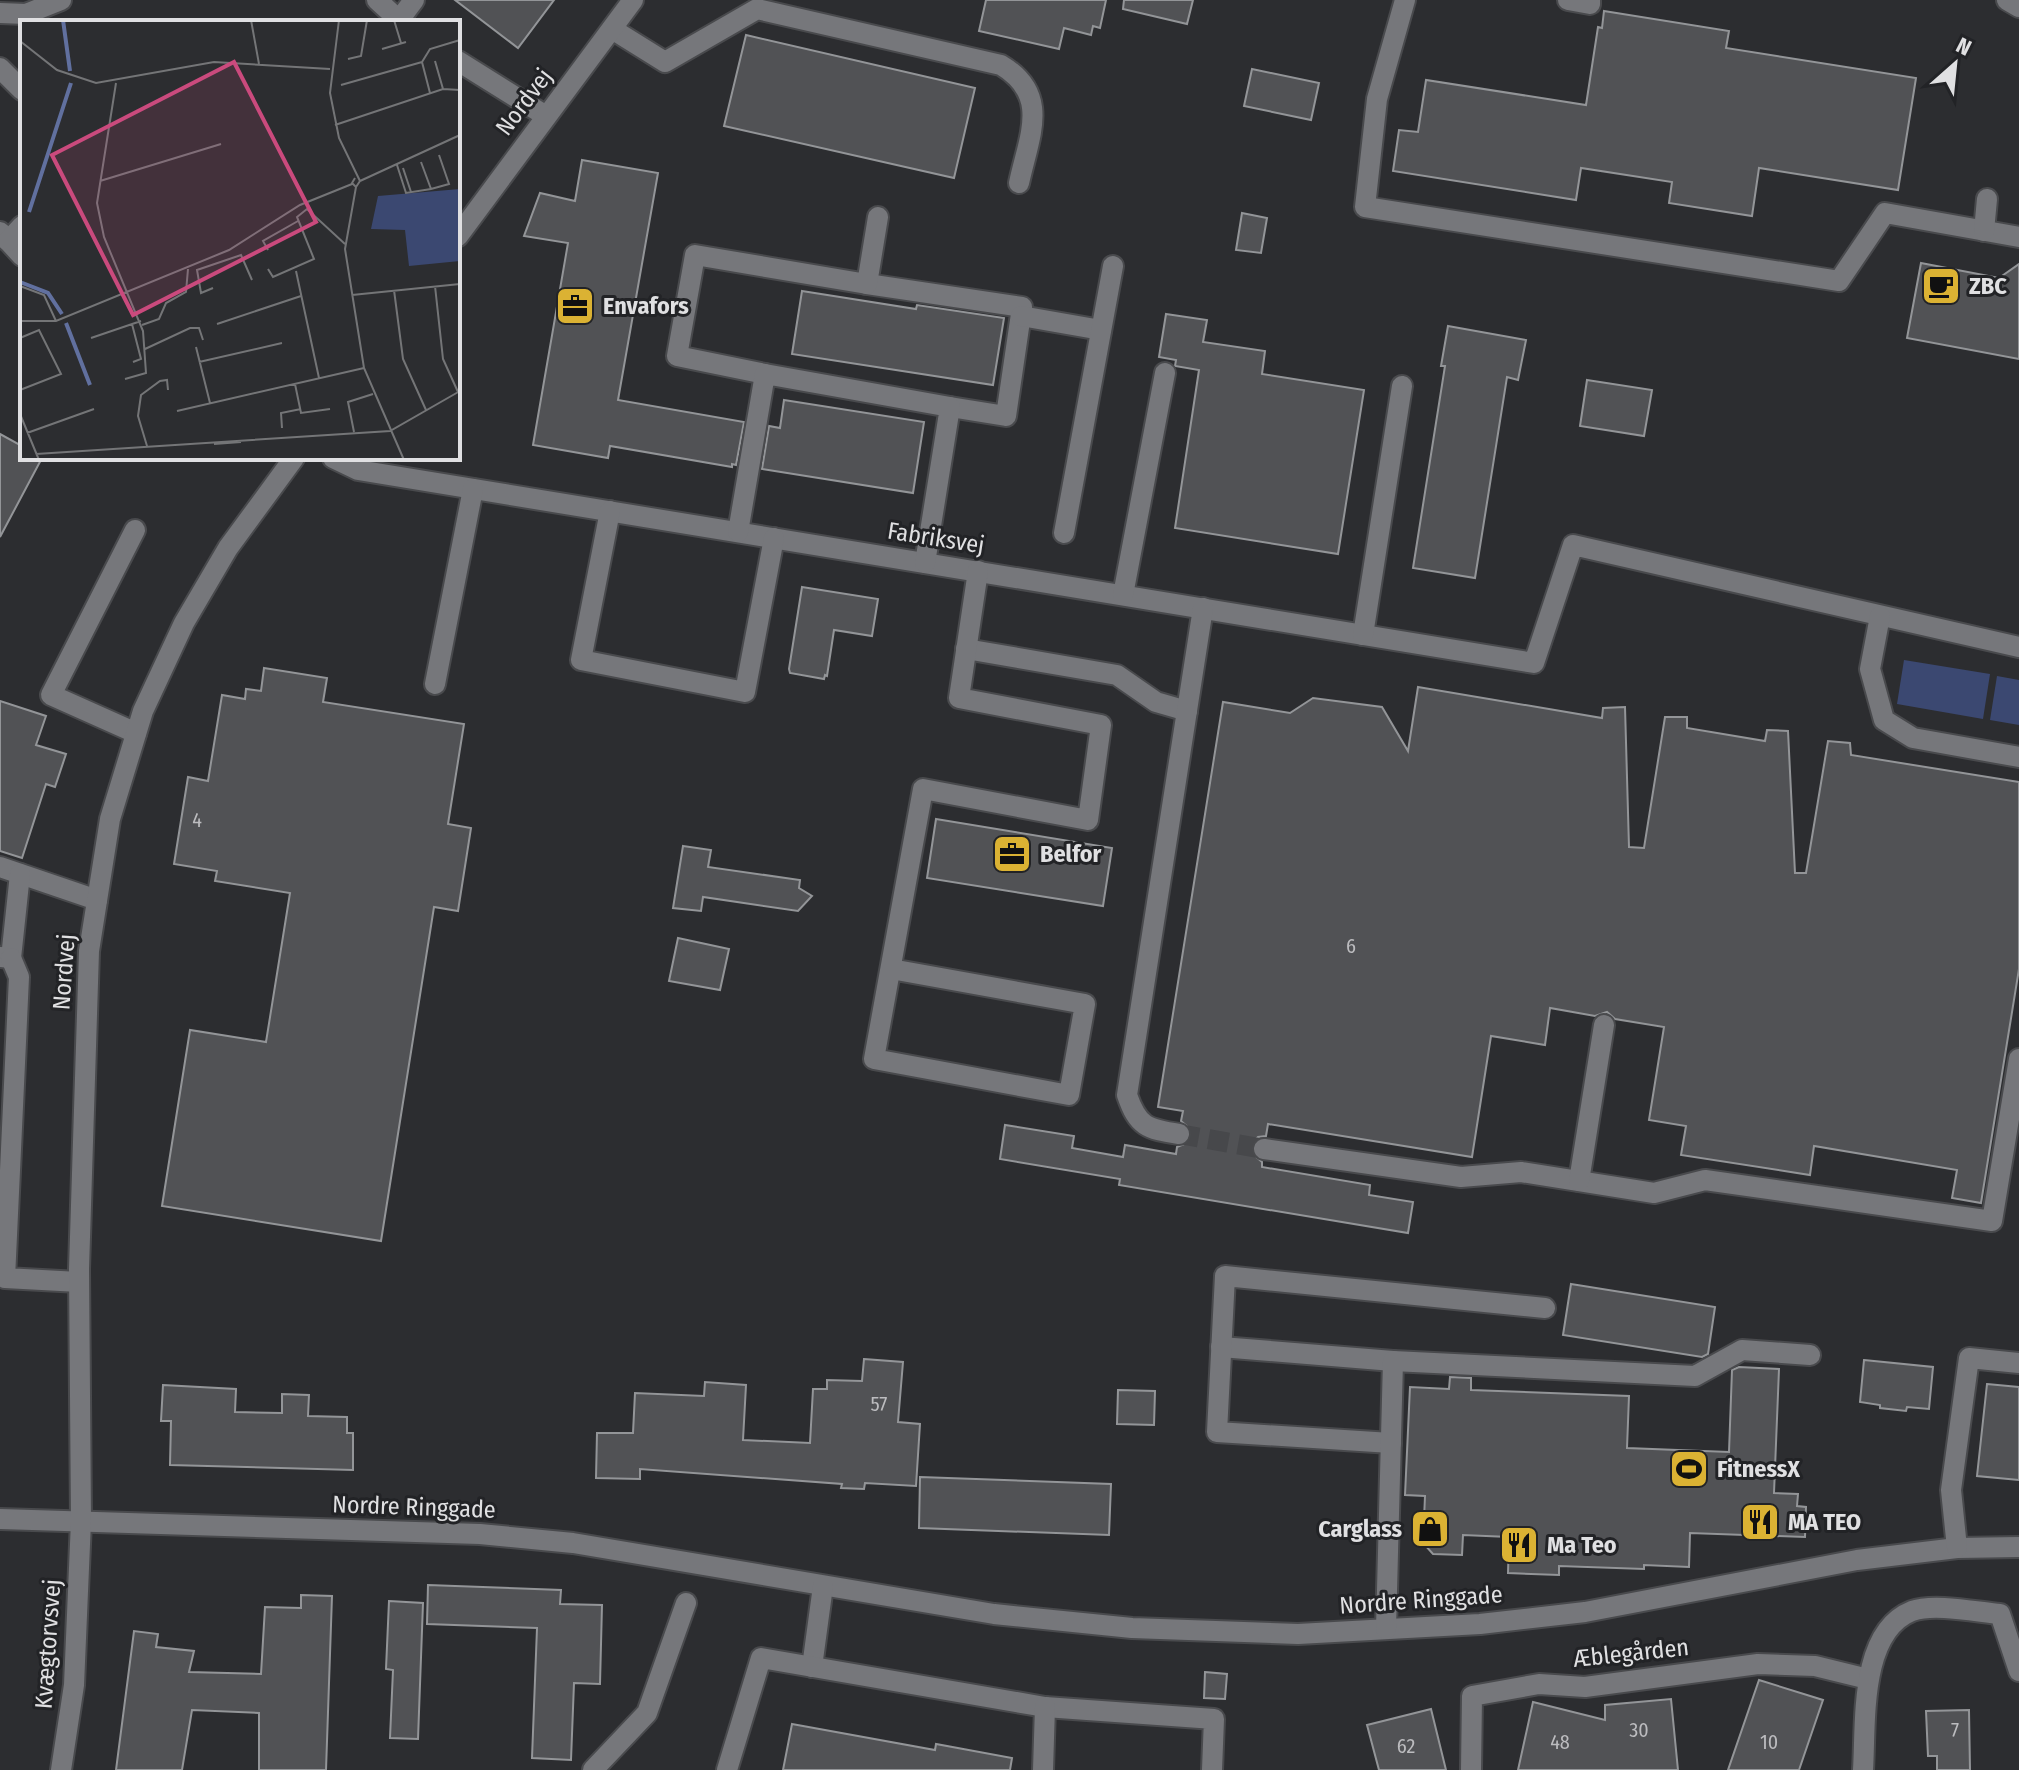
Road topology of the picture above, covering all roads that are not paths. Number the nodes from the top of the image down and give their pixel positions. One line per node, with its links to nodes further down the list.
1 (61, 0): 10 (street)
2 (377, 0): 11 (street)
3 (414, 0): 12 (street)
4 (633, 0): 13 (street, Nordvej)
5 (1405, 0): 21 (street)
6 (1568, 0): 7 (street)
7 (1590, 0)
8 (2007, 0): 9 (street)
9 (2019, 7)
10 (0, 13)
11 (399, 20)
12 (401, 20)
13 (612, 29): 17 (street, Nordvej); 18 (street)
14 (460, 62): 17 (street)
15 (0, 68): 16 (street)
16 (20, 88)
17 (546, 116): 22 (street, Nordvej)
18 (1019, 183)
19 (1987, 199): 21 (street)
20 (878, 217): 25 (street)
21 (1984, 231): 23 (street)
22 (460, 233)
23 (2019, 237)
24 (1113, 266): 27 (street)
25 (867, 284): 26 (street); 29 (street)
26 (1021, 316): 27 (street); 31 (street)
27 (1101, 330): 38 (street)
28 (1165, 373): 42 (street)
29 (765, 374): 31 (street); 37 (street)
30 (1402, 386): 45 (street)
31 (950, 407): 40 (street)
32 (337, 460): 34 (street, Fabriksvej)
33 (281, 462): 50 (street, Nordvej)
34 (473, 489): 35 (street, Fabriksvej); 48 (street)
35 (610, 511): 37 (street, Fabriksvej); 39 (street)
36 (135, 530): 50 (street)
37 (738, 532): 39 (street, Fabriksvej)
38 (1064, 533)
39 (774, 538): 40 (street, Fabriksvej)
40 (925, 563): 41 (street, Fabriksvej)
41 (978, 571): 42 (street, Fabriksvej); 47 (street)
42 (1123, 595): 43 (street, Fabriksvej)
43 (1203, 608): 45 (street, Fabriksvej); 49 (street)
44 (1880, 616): 45 (street, Fabriksvej); 46 (street); 51 (street)
45 (1363, 635)
46 (2019, 647)
47 (966, 649): 49 (street); 55 (street)
48 (435, 684)
49 (1187, 711): 58 (street)
50 (136, 733): 53 (street, Nordvej)
51 (2019, 757)
52 (10, 870): 53 (street); 54 (street)
53 (97, 900): 61 (street, Nordvej)
54 (6, 958): 61 (street)
55 (891, 969): 55 (street)
56 (1604, 1025): 60 (street)
57 (2019, 1059): 60 (street)
58 (1179, 1134)
59 (1264, 1149): 60 (street)
60 (1579, 1181)
61 (79, 1282): 69 (street, Nordvej)
62 (1545, 1308): 63 (street)
63 (1221, 1347): 65 (street); 67 (street)
64 (1810, 1355): 65 (street)
65 (1393, 1361): 67 (street)
66 (2019, 1363): 71 (street)
67 (1391, 1443): 74 (street)
68 (0, 1519): 69 (street, Nordre Ringgade)
69 (81, 1521): 72 (street, Nordre Ringgade); 79 (street, Kvægtorvsvej)
70 (2019, 1547): 71 (street, Nordre Ringgade)
71 (1957, 1548): 74 (street, Nordre Ringgade)
72 (823, 1586): 74 (street, Nordre Ringgade); 75 (street)
73 (686, 1603): 80 (street)
74 (1386, 1629)
75 (812, 1667): 78 (street); 81 (street)
76 (2019, 1671): 77 (street)
77 (1868, 1679): 84 (street, Æblegården); 85 (street)
78 (1045, 1707): 82 (street); 83 (street)
79 (61, 1770)
80 (593, 1770)
81 (727, 1770)
82 (1043, 1770)
83 (1212, 1770)
84 (1471, 1770)
85 (1863, 1770)

